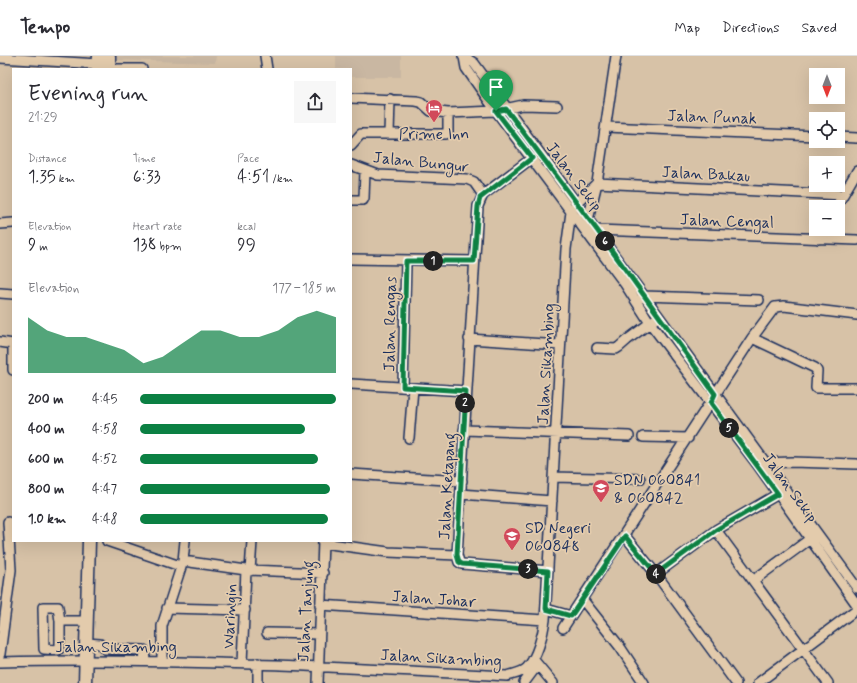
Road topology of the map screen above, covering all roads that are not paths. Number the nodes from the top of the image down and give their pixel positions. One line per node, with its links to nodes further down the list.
1 (109, 56): 6 (main road)
2 (265, 56): 8 (street)
3 (464, 56): 12 (street, Jalan Sekip); 13 (street, Jalan Sekip)
4 (616, 56): 15 (street)
5 (0, 58): 6 (street)
6 (103, 65): 7 (street)
7 (132, 68)
8 (267, 68)
9 (352, 98): 10 (street)
10 (390, 99): 14 (street); 16 (street)
11 (557, 106): 12 (street)
12 (506, 109): 13 (street); 30 (street, Jalan Sekip)
13 (496, 111): 14 (street); 21 (street, Jalan Sekip)
14 (448, 113): 16 (street)
15 (606, 127): 17 (street, Jalan Punak); 25 (street)
16 (388, 134): 20 (street)
17 (809, 136)
18 (845, 137): 19 (street)
19 (857, 138)
20 (352, 144)
21 (532, 158): 27 (street); 31 (street, Jalan Sekip)
22 (352, 165): 24 (street, Jalan Bungur)
23 (857, 170): 26 (street)
24 (365, 171): 27 (street, Jalan Bungur); 28 (street)
25 (597, 183): 26 (street, Jalan Bakau); 30 (street); 32 (street)
26 (843, 194): 29 (street)
27 (483, 195): 42 (street, Jalan Ketapang)
28 (352, 200)
29 (840, 200)
30 (576, 202): 31 (street, Jalan Sikambing); 32 (street, Jalan Sekip)
31 (571, 212): 36 (street, Jalan Sekip); 54 (street, Jalan Sikambing)
32 (589, 220): 35 (street, Jalan Sekip); 36 (street)
33 (12, 223): 34 (street)
34 (0, 224)
35 (597, 230): 38 (street, Jalan Cengal); 45 (street, Jalan Sekip)
36 (584, 231): 45 (street, Jalan Sekip)
37 (820, 236): 38 (street)
38 (818, 239): 39 (street, Jalan Cengal)
39 (857, 240)
40 (352, 259): 41 (street)
41 (406, 261): 42 (street); 57 (street, Jalan Rengas)
42 (474, 261): 51 (street, Jalan Ketapang)
43 (0, 293): 44 (street)
44 (12, 294)
45 (640, 299): 46 (street); 48 (street, Jalan Sekip); 49 (street, Jalan Sekip)
46 (759, 300)
47 (857, 315): 50 (street)
48 (659, 317): 49 (street); 61 (street, Jalan Sekip)
49 (650, 323): 55 (street); 62 (street, Jalan Sekip)
50 (752, 338): 59 (street); 61 (street)
51 (469, 339): 54 (street); 60 (street, Jalan Ketapang)
52 (0, 342): 53 (street)
53 (12, 344)
54 (560, 345): 64 (street, Jalan Sikambing)
55 (597, 348)
56 (352, 384): 57 (street)
57 (403, 387): 58 (street)
58 (413, 388): 60 (street); 67 (street)
59 (857, 388)
60 (466, 391): 63 (street, Jalan Ketapang)
61 (715, 394): 62 (street); 69 (street, Jalan Sekip)
62 (711, 403): 68 (street); 70 (street, Jalan Sekip)
63 (464, 430): 64 (street); 75 (street, Jalan Ketapang)
64 (556, 433): 65 (street); 73 (street, Jalan Sikambing)
65 (630, 436)
66 (643, 436): 68 (street)
67 (409, 438)
68 (688, 438): 81 (street)
69 (766, 462): 70 (street); 71 (street); 95 (street, Jalan Sekip)
70 (757, 464): 77 (street, Jalan Sekip)
71 (857, 464)
72 (352, 474): 75 (street)
73 (553, 478): 74 (street); 78 (street, Jalan Sikambing)
74 (640, 479)
75 (462, 481): 76 (street, Jalan Ketapang)
76 (461, 494): 78 (street); 88 (street, Jalan Ketapang)
77 (778, 494): 80 (street); 82 (street, Jalan Sekip)
78 (552, 501): 91 (street, Jalan Sikambing)
79 (7, 521): 112 (street)
80 (716, 530): 93 (street); 111 (street)
81 (625, 536): 93 (street); 96 (street)
82 (810, 539): 94 (street); 98 (street, Jalan Sekip)
83 (89, 542): 105 (main road)
84 (111, 542): 89 (street)
85 (185, 542): 89 (street)
86 (252, 542): 90 (street, Waringin)
87 (323, 542): 88 (street); 92 (street, Jalan Tanjung)
88 (457, 555): 91 (street)
89 (182, 564): 90 (street); 99 (street)
90 (248, 571): 92 (street); 102 (street, Waringin)
91 (548, 571): 100 (street, Jalan Sikambing)
92 (323, 573): 97 (street, Jalan Tanjung)
93 (656, 574): 127 (street)
94 (758, 577)
95 (857, 588)
96 (582, 599): 103 (street); 126 (street)
97 (320, 605): 104 (street, Jalan Johar); 109 (street, Jalan Tanjung)
98 (857, 605)
99 (167, 608): 102 (street); 115 (street)
100 (546, 609): 103 (street); 104 (street, Jalan Sikambing)
101 (857, 609): 111 (street)
102 (244, 610): 118 (street, Waringin)
103 (571, 616): 107 (street)
104 (545, 620): 117 (street, Jalan Sikambing)
105 (87, 621): 106 (street); 110 (main road)
106 (60, 622): 106 (street)
107 (563, 628)
108 (267, 633): 109 (street)
109 (319, 634): 120 (street, Jalan Tanjung)
110 (86, 643): 113 (main road); 114 (street)
111 (803, 649): 128 (street); 129 (street)
112 (0, 654)
113 (86, 660): 114 (street, Jalan Sikambing); 116 (street, Jalan Sikambing); 121 (main road)
114 (146, 660): 115 (street, Jalan Sikambing)
115 (162, 660): 118 (street, Jalan Sikambing)
116 (0, 662)
117 (536, 662): 120 (street, Jalan Sikambing); 124 (street); 125 (street)
118 (242, 663): 119 (street, Jalan Sikambing)
119 (258, 663): 120 (street, Jalan Sikambing); 122 (street)
120 (317, 666): 123 (street, Jalan Tanjung)
121 (85, 683)
122 (258, 683)
123 (318, 683)
124 (524, 683)
125 (554, 683)
126 (644, 683)
127 (736, 683)
128 (758, 683)
129 (828, 683)

